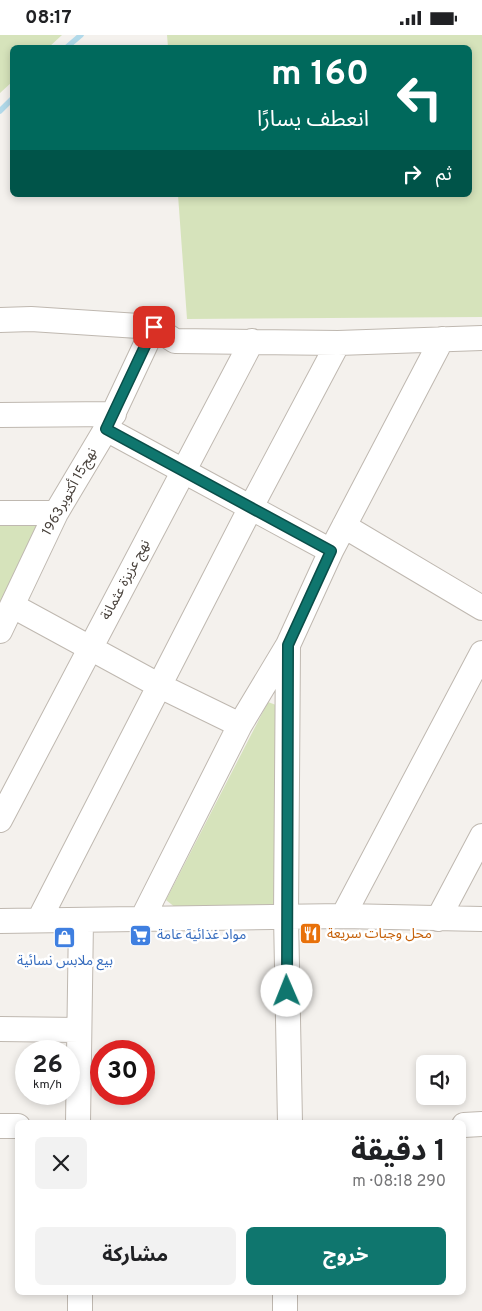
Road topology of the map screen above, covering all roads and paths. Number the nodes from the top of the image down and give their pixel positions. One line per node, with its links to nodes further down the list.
1 (0, 319): 2 (street)
2 (154, 327): 5 (street); 8 (street, نهج15 أكتوبر1963)
3 (482, 338): 4 (street)
4 (442, 339): 6 (street); 13 (street)
5 (252, 341): 6 (street); 9 (street, نهج عزيزة عثمانة)
6 (338, 343): 10 (street)
7 (0, 415): 8 (street)
8 (110, 422): 9 (street); 12 (street, نهج15 أكتوبر1963)
9 (183, 472): 10 (street); 19 (street, نهج عزيزة عثمانة)
10 (250, 509): 14 (street); 21 (street)
11 (0, 513): 12 (street)
12 (56, 513): 15 (street, نهج15 أكتوبر1963)
13 (344, 525): 14 (street); 16 (street)
14 (331, 551): 18 (street)
15 (13, 606): 17 (street, نهج15 أكتوبر1963); 19 (street)
16 (482, 607)
17 (0, 631)
18 (288, 645): 22 (street); 25 (street)
19 (91, 647): 21 (street); 23 (street, نهج عزيزة عثمانة)
20 (482, 653): 26 (street)
21 (160, 686): 22 (street); 30 (street)
22 (240, 725): 27 (street)
23 (0, 819)
24 (482, 836): 28 (street)
25 (286, 916): 26 (street); 27 (street); 36 (street)
26 (343, 916): 28 (street)
27 (142, 919): 31 (street)
28 (438, 919): 29 (street)
29 (482, 919)
30 (39, 920): 31 (street); 32 (street)
31 (81, 920): 34 (street)
32 (0, 921)
33 (0, 1029): 34 (street)
34 (79, 1029): 35 (street)
35 (78, 1120)
36 (290, 1120)
37 (466, 1125): 38 (street)
38 (482, 1125)
39 (0, 1126): 40 (street)
40 (15, 1126)
41 (80, 1295): 43 (street)
42 (285, 1295): 44 (street)
43 (80, 1311)
44 (285, 1311)

